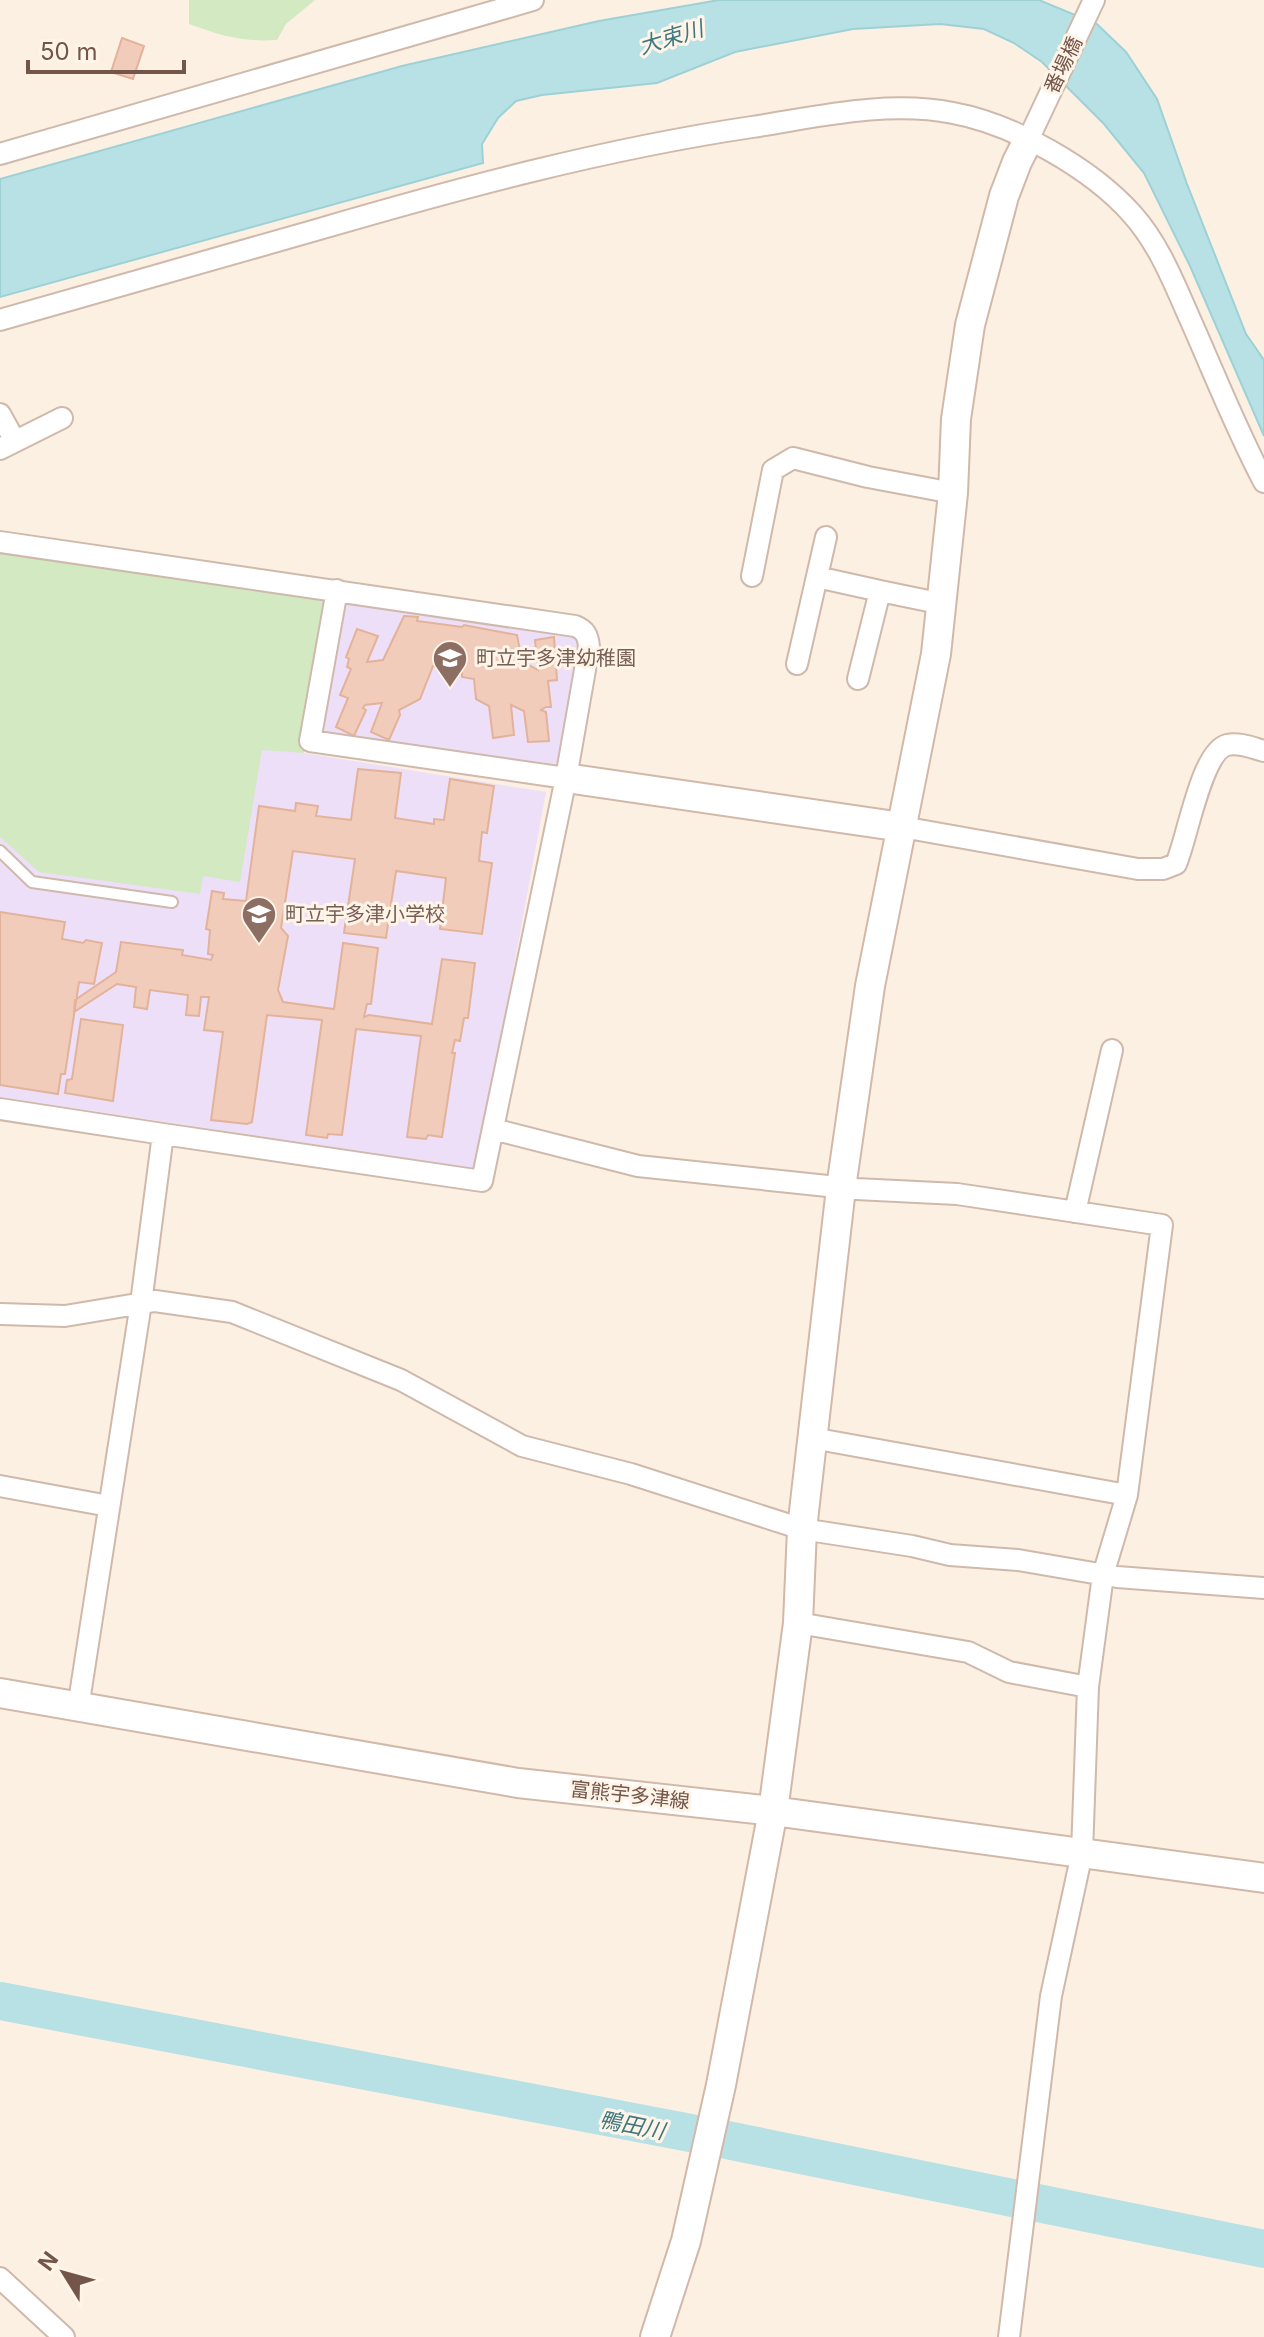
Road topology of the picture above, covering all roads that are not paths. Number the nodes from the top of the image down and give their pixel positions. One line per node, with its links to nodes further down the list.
1 (533, 0): 4 (street)
2 (1094, 0): 3 (street, 番場橋)
3 (1030, 134): 5 (street); 9 (street); 10 (street)
4 (0, 154)
5 (0, 320)
6 (0, 414): 8 (street)
7 (62, 418): 8 (street)
8 (8, 445)
9 (1264, 482)
10 (953, 493): 13 (street); 17 (street)
11 (826, 537): 14 (street)
12 (0, 542): 15 (street)
13 (752, 576)
14 (817, 577): 16 (street); 18 (street)
15 (337, 590): 21 (street); 21 (street)
16 (880, 591): 17 (street); 19 (street)
17 (943, 604): 22 (street)
18 (797, 664)
19 (858, 679)
20 (1264, 751): 22 (street)
21 (566, 778): 22 (street); 27 (street)
22 (902, 827): 29 (street)
23 (0, 851): 24 (lane)
24 (172, 902)
25 (1112, 1050): 30 (street)
26 (0, 1109): 28 (street)
27 (493, 1129): 28 (street); 29 (street)
28 (163, 1134): 31 (street)
29 (841, 1188): 30 (street); 33 (street)
30 (1075, 1212): 35 (street)
31 (141, 1303): 32 (street); 36 (street); 37 (street)
32 (0, 1314)
33 (812, 1438): 35 (street); 37 (street)
34 (0, 1486): 36 (street)
35 (1127, 1495): 38 (street)
36 (109, 1506): 43 (street)
37 (802, 1529): 38 (street); 40 (street)
38 (1103, 1575): 39 (street); 41 (street)
39 (1264, 1588)
40 (798, 1623): 41 (street); 44 (street)
41 (1088, 1687): 45 (street)
42 (0, 1693): 43 (street, 富熊宇多津線)
43 (78, 1708): 44 (street, 富熊宇多津線)
44 (773, 1811): 45 (street, 富熊宇多津線); 49 (street)
45 (1082, 1853): 46 (street, 富熊宇多津線); 50 (street)
46 (1264, 1878)
47 (0, 2278): 48 (street)
48 (64, 2337)
49 (655, 2337)
50 (1009, 2337)

